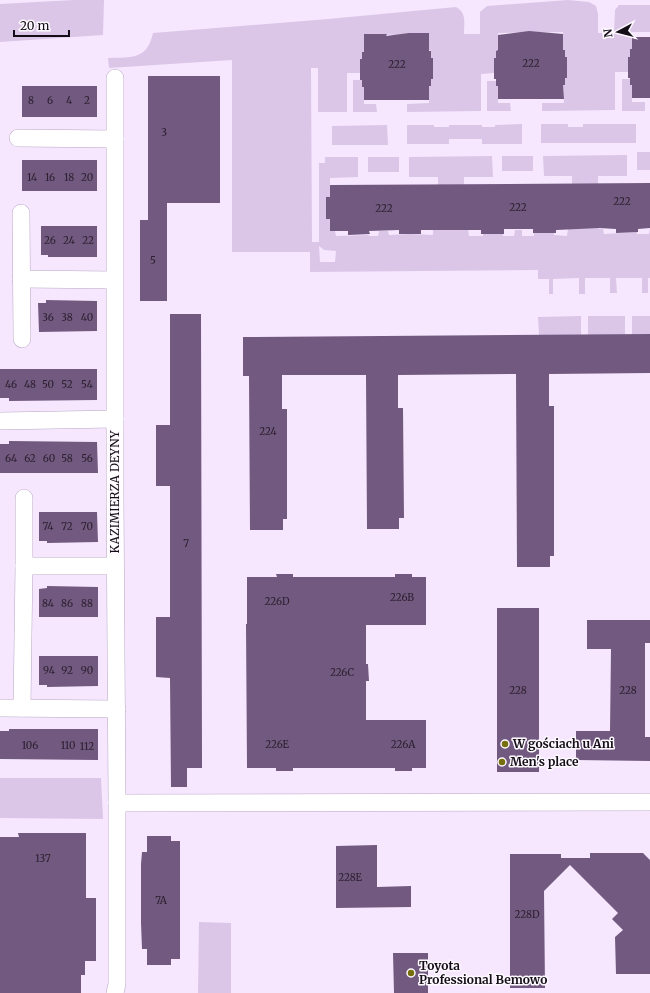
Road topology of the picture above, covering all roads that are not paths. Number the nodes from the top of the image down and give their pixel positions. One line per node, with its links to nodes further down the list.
1 (115, 78): 3 (street, KAZIMIERZA DEYNY)
2 (18, 138): 3 (street)
3 (115, 139): 6 (street, KAZIMIERZA DEYNY)
4 (21, 213): 5 (street)
5 (21, 279): 6 (street); 7 (street)
6 (114, 280): 8 (street, KAZIMIERZA DEYNY)
7 (22, 339)
8 (115, 419): 9 (street, KAZIMIERZA DEYNY); 12 (street, KAZIMIERZA DEYNY)
9 (0, 421)
10 (24, 498): 11 (street)
11 (24, 566): 12 (street, KAZIMIERZA DEYNY); 14 (street)
12 (115, 566): 15 (street, KAZIMIERZA DEYNY)
13 (0, 708): 14 (street)
14 (22, 708): 15 (street)
15 (117, 709): 17 (street, KAZIMIERZA DEYNY)
16 (650, 802): 17 (street)
17 (117, 803): 18 (street, KAZIMIERZA DEYNY)
18 (114, 993)

